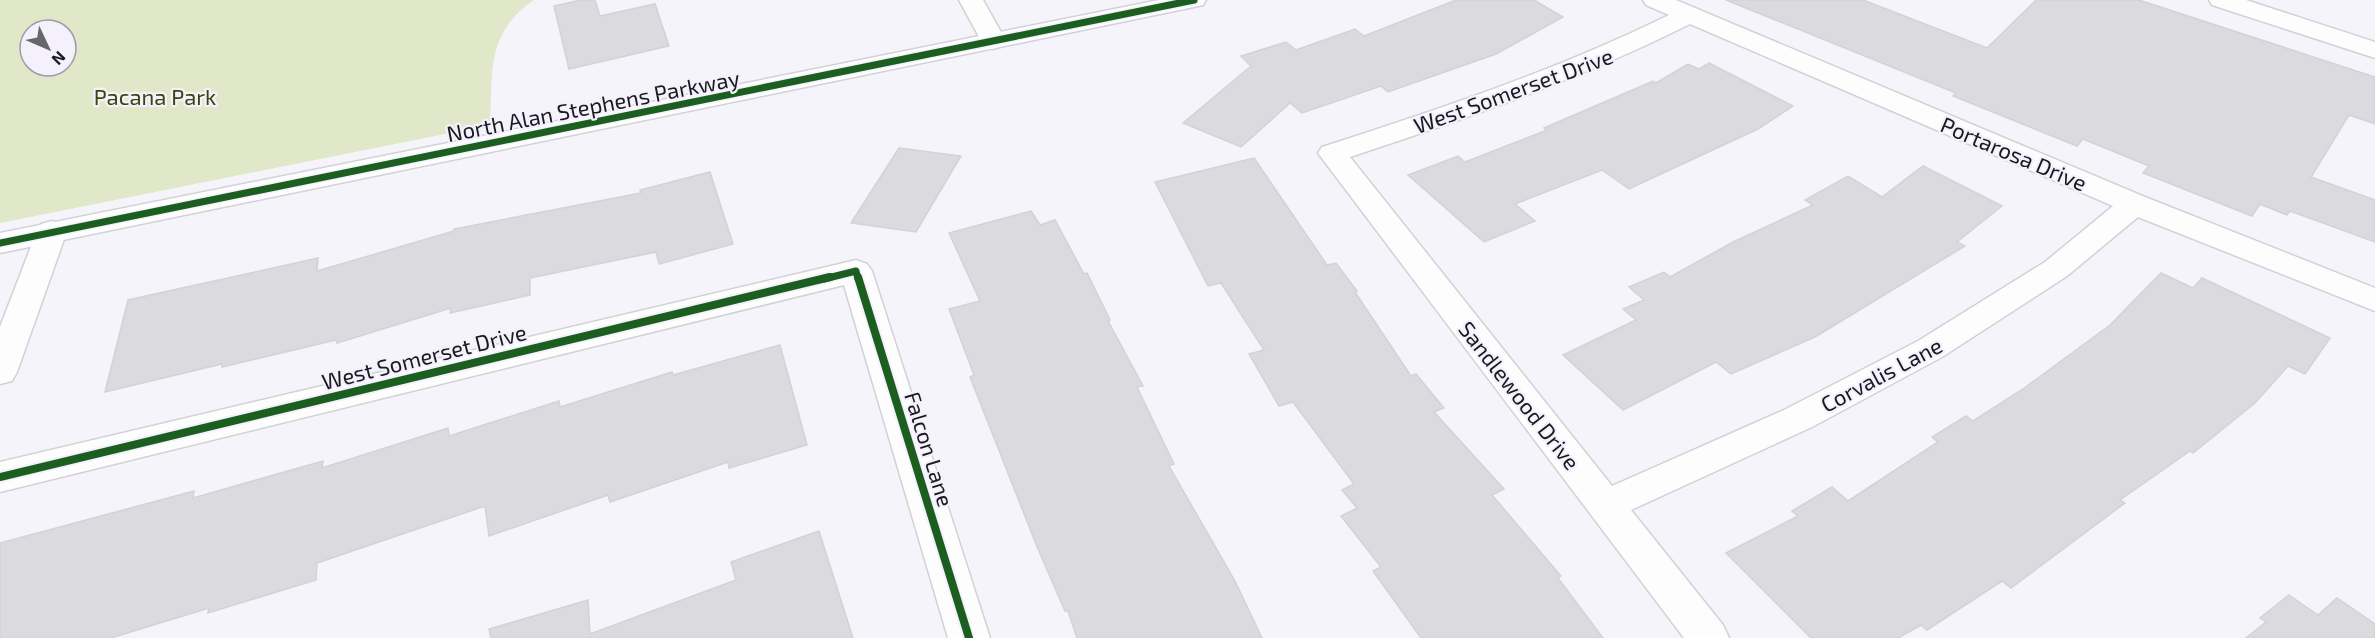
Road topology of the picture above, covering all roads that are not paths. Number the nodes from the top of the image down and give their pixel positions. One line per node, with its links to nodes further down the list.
1 (970, 0): 7 (street)
2 (1194, 0): 7 (street, North Alan Stephens Parkway)
3 (1655, 0): 6 (street, Portarosa Drive)
4 (2221, 0): 5 (street)
5 (2291, 11): 8 (street)
6 (1688, 15): 9 (street, West Somerset Drive); 10 (street, Portarosa Drive)
7 (993, 41): 11 (street, North Alan Stephens Parkway)
8 (2375, 50)
9 (1332, 153): 17 (street, Sandlewood Drive)
10 (2134, 204): 14 (street, Portarosa Drive); 17 (street, Corvalis Lane)
11 (52, 231): 12 (street, North Alan Stephens Parkway); 15 (street)
12 (0, 243)
13 (856, 271): 16 (street, West Somerset Drive); 18 (street, Falcon Lane)
14 (2375, 300)
15 (0, 372)
16 (0, 477)
17 (1605, 505): 19 (street, Sandlewood Drive)
18 (969, 638)
19 (1708, 638)

